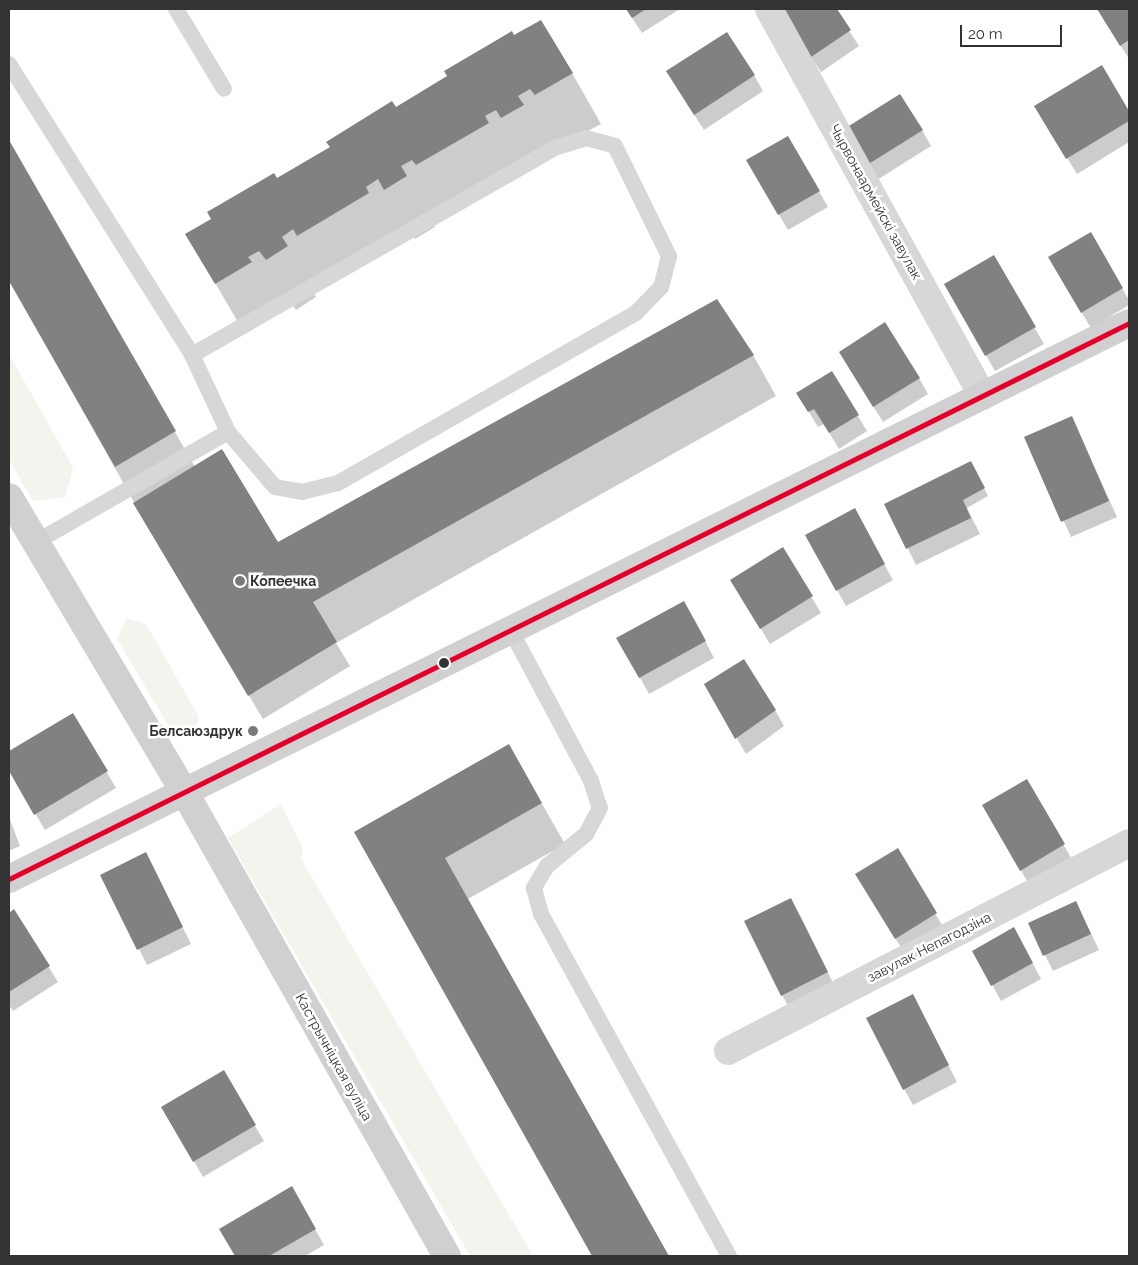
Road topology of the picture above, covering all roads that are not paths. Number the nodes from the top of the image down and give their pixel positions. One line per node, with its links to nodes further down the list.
1 (176, 9): 4 (lane)
2 (769, 9): 7 (street, Чырвонаармейскі завулак)
3 (9, 64): 6 (lane)
4 (224, 89)
5 (1129, 323): 7 (main road)
6 (192, 355): 8 (lane); 8 (lane)
7 (983, 396): 11 (main road)
8 (228, 432): 10 (lane)
9 (9, 496): 10 (main road, Кастрычніцкая вуліца)
10 (36, 542): 12 (main road, Кастрычніцкая вуліца)
11 (510, 629): 12 (main road); 17 (lane)
12 (185, 793): 14 (main road); 16 (main road, Кастрычніцкая вуліца)
13 (1129, 843): 15 (street, завулак Непагодзіна)
14 (9, 879)
15 (728, 1051)
16 (446, 1256)
17 (729, 1256)

